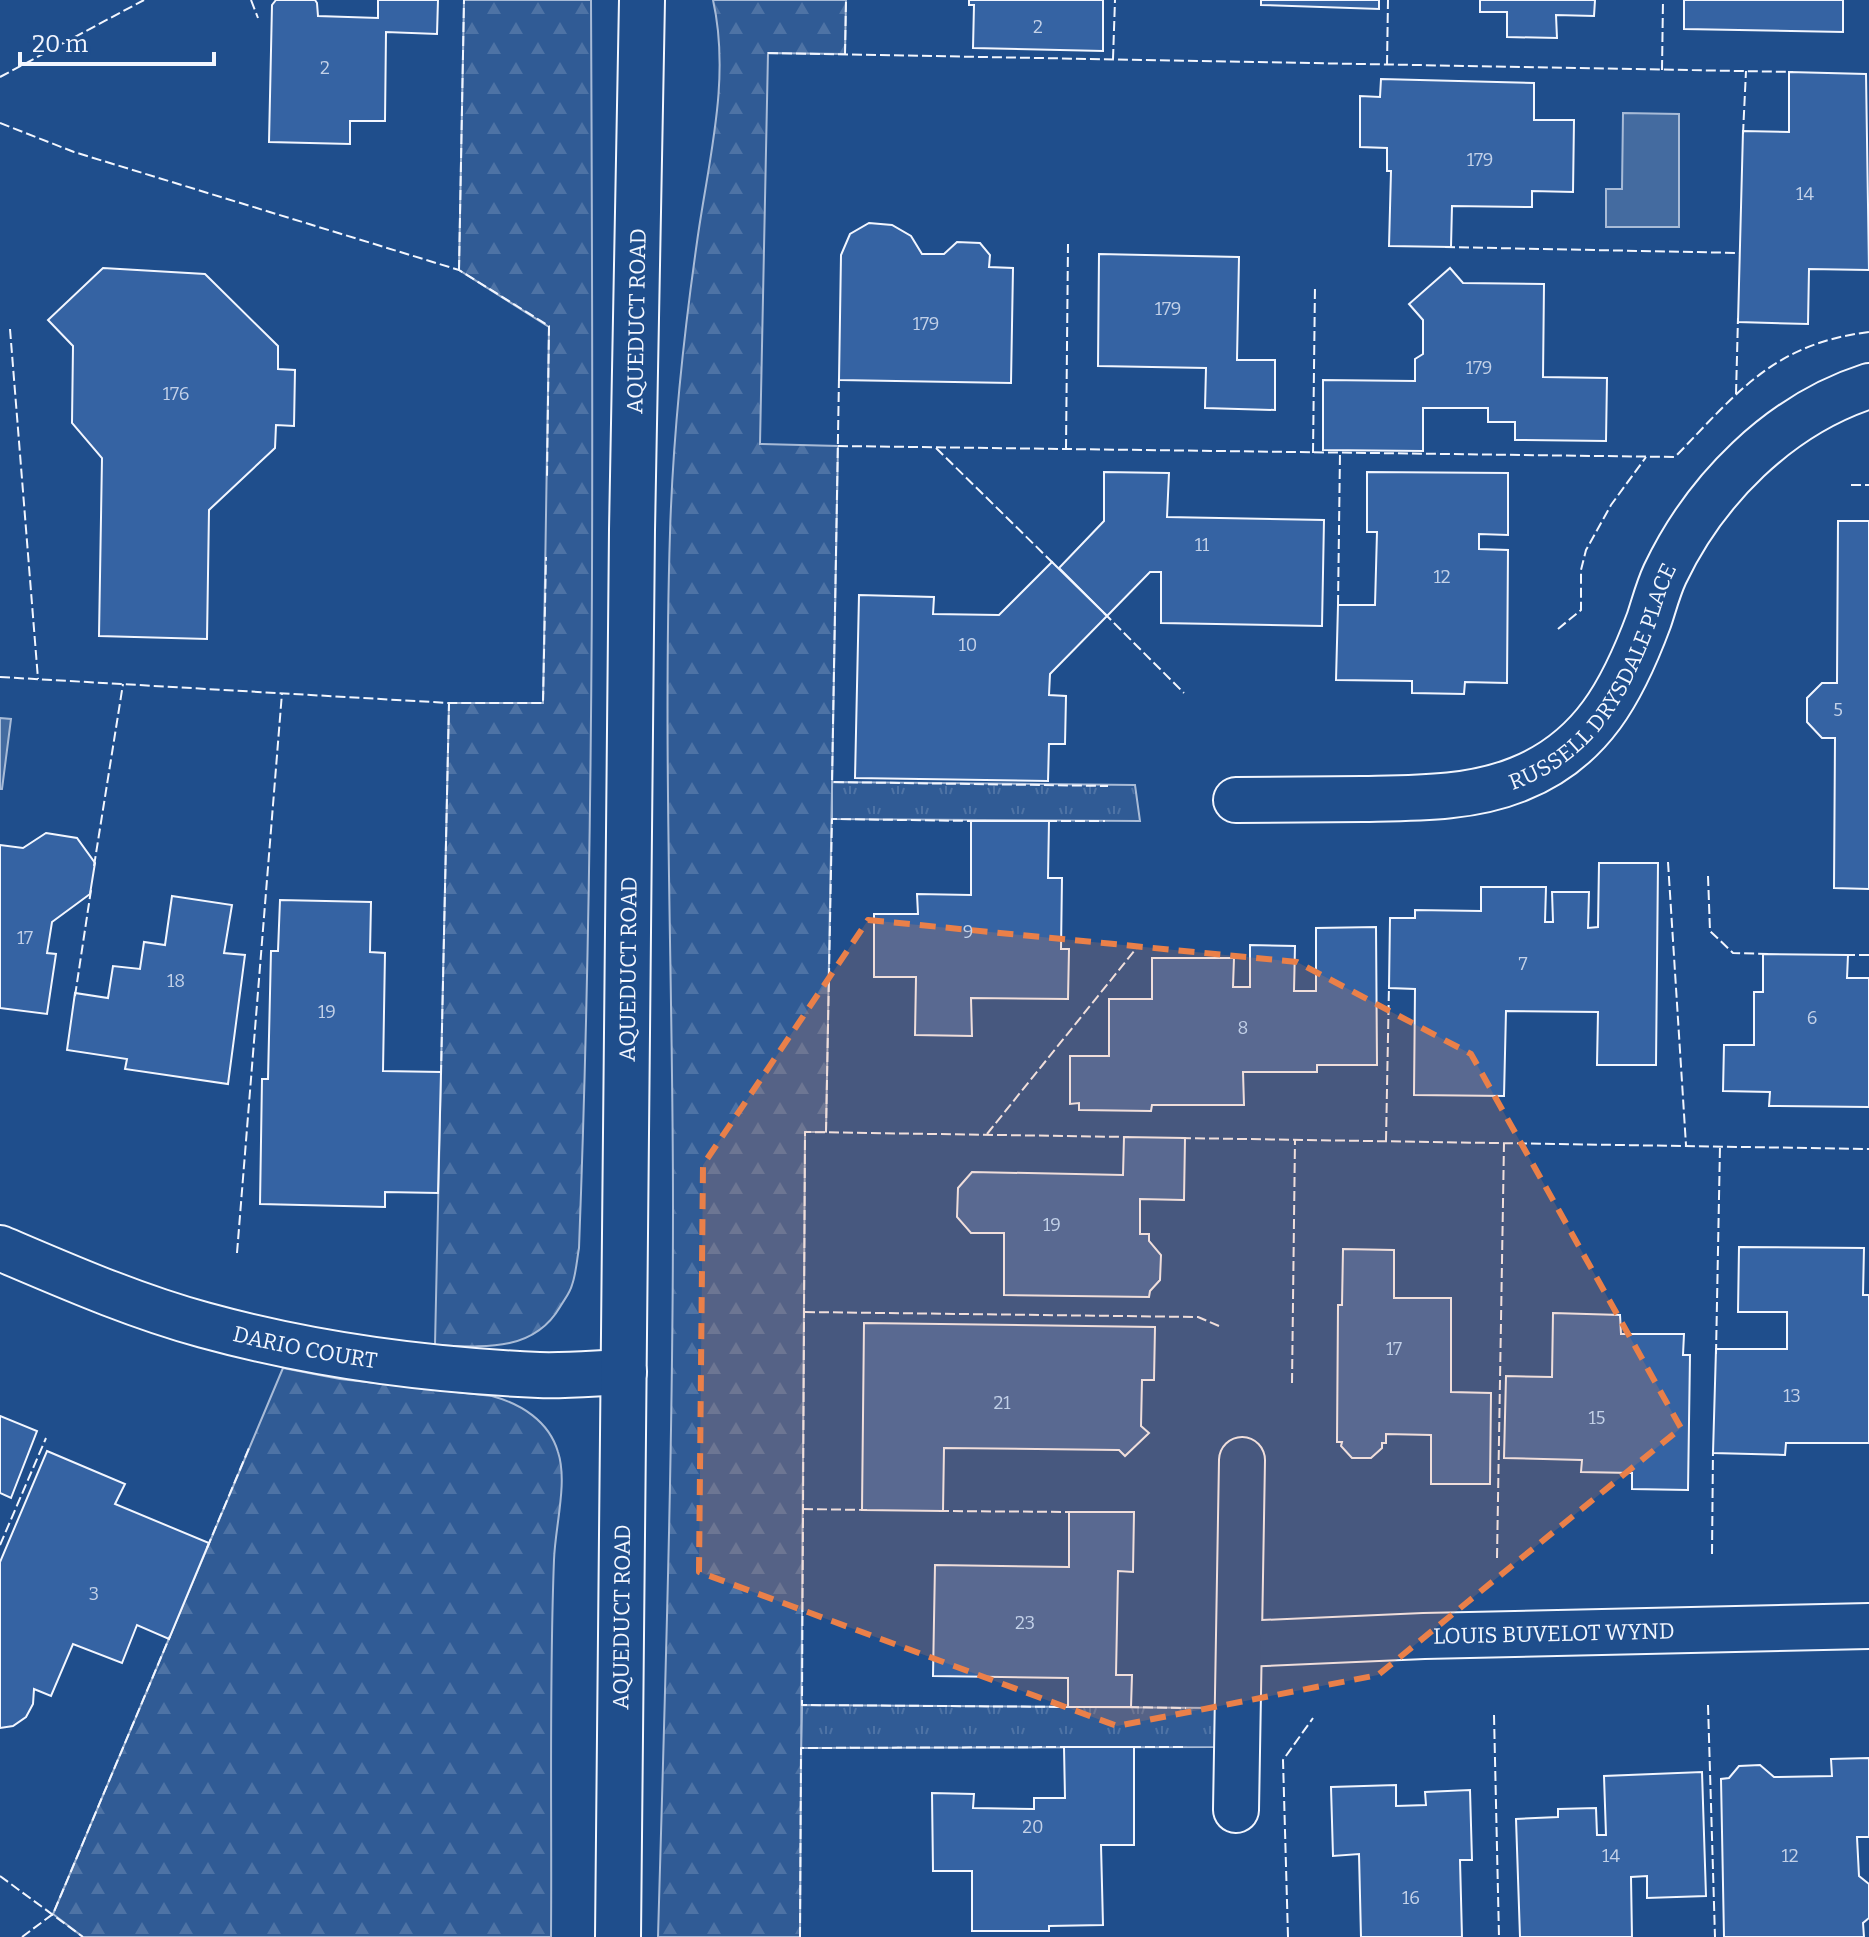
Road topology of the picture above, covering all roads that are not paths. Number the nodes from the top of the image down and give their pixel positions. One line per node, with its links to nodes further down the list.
1 (642, 0): 5 (street, AQUEDUCT ROAD)
2 (1869, 386): 3 (street, RUSSELL DRYSDALE PLACE)
3 (1236, 800)
4 (0, 1248): 5 (street, DARIO COURT)
5 (624, 1372): 10 (street, AQUEDUCT ROAD)
6 (1242, 1460): 8 (street)
7 (1869, 1626): 8 (street, LOUIS BUVELOT WYND)
8 (1240, 1644): 9 (street)
9 (1236, 1810)
10 (618, 1937)

